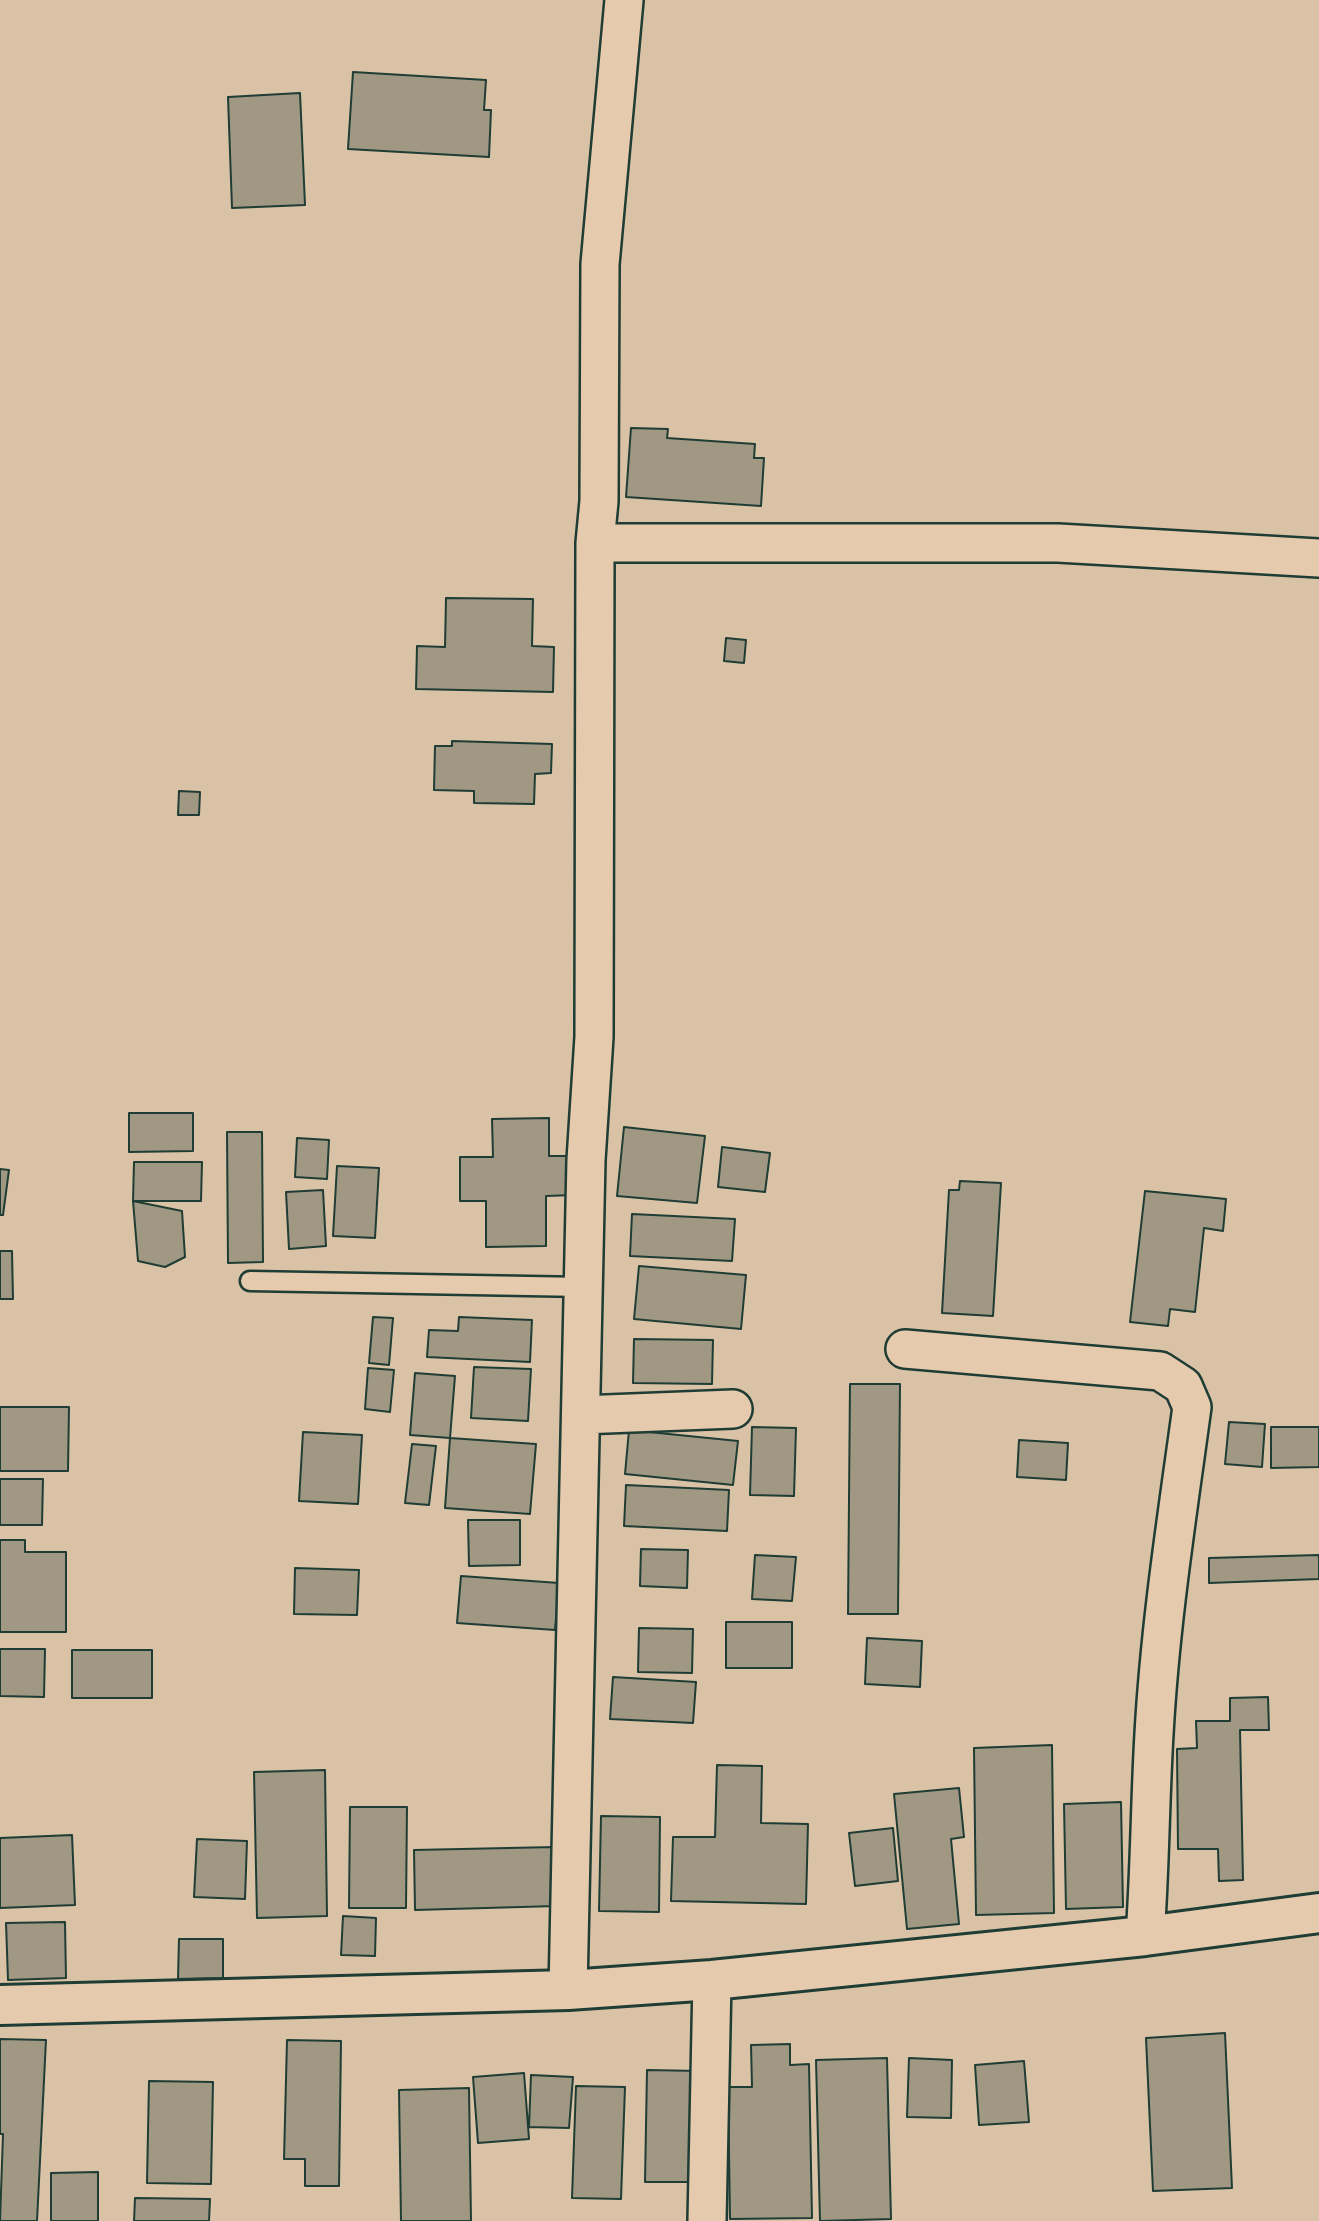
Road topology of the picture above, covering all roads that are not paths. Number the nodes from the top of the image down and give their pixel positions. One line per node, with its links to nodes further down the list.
1 (624, 0): 2 (street)
2 (595, 543): 3 (street); 5 (street)
3 (1319, 558)
4 (250, 1281): 5 (lane)
5 (584, 1287): 8 (street)
6 (905, 1349): 10 (street)
7 (733, 1409): 8 (street)
8 (580, 1415): 12 (street)
9 (1319, 1913): 10 (street)
10 (1145, 1936): 11 (street)
11 (712, 1980): 12 (street); 14 (street)
12 (568, 1990): 13 (street)
13 (0, 2005)
14 (707, 2221)

